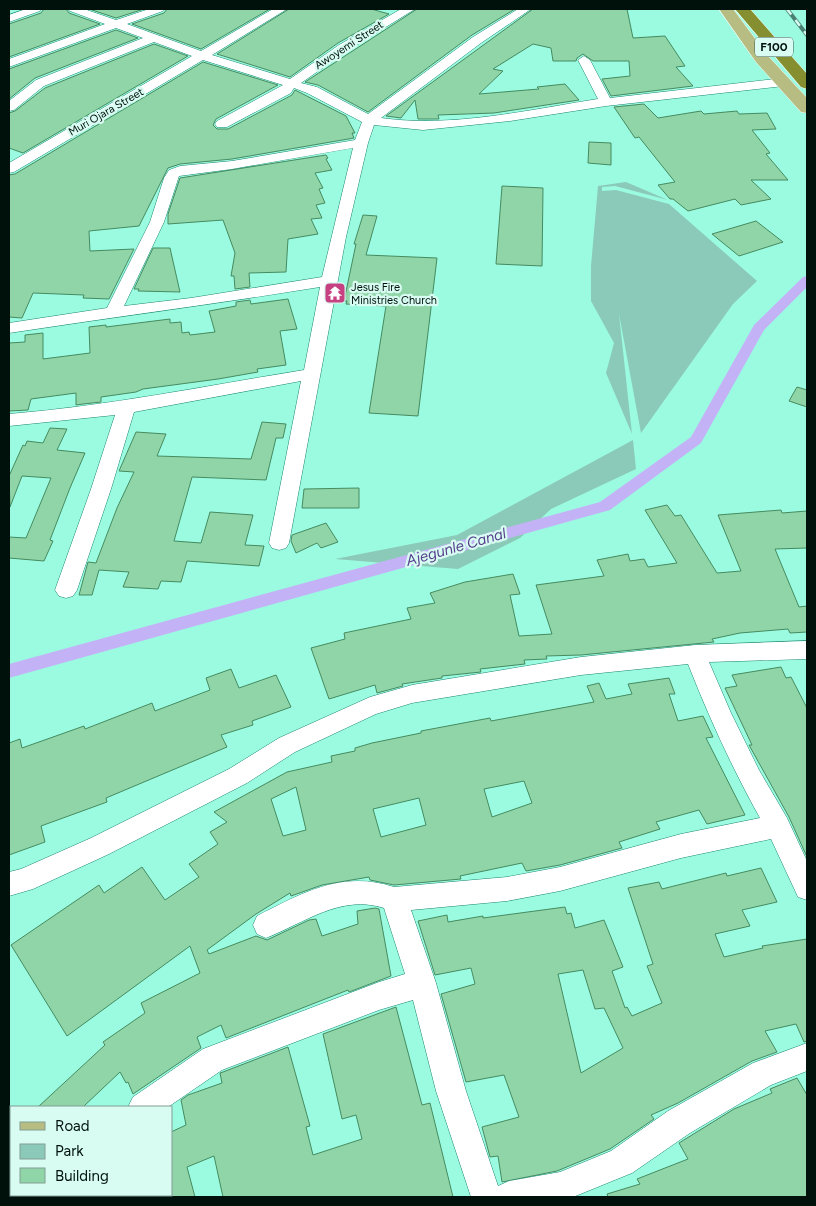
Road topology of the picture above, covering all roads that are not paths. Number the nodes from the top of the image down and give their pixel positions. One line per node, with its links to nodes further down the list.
1 (36, 9): 9 (street)
2 (74, 9): 10 (street)
3 (159, 9): 10 (street)
4 (281, 9): 12 (street, Muri Ojara Street)
5 (409, 9): 16 (street, Awoyemi Street)
6 (525, 9): 21 (street)
7 (726, 9): 15 (main road)
8 (742, 9): 17 (highway, F100)
9 (9, 19)
10 (120, 24): 11 (street); 14 (street)
11 (154, 38): 12 (street); 19 (street)
12 (204, 56): 16 (street); 24 (street, Muri Ojara Street)
13 (584, 60): 18 (street)
14 (9, 63)
15 (784, 82): 18 (street); 20 (main road)
16 (291, 84): 21 (street); 22 (street, Awoyemi Street)
17 (807, 84)
18 (606, 102): 21 (street)
19 (9, 107)
20 (807, 108)
21 (369, 120): 23 (street)
22 (222, 124)
23 (361, 143): 25 (street); 26 (street)
24 (9, 169)
25 (330, 281): 26 (street); 28 (street)
26 (112, 312): 27 (street)
27 (9, 328)
28 (312, 374): 29 (street); 31 (street)
29 (126, 408): 30 (street); 32 (street)
30 (9, 420)
31 (279, 543)
32 (66, 590)
33 (807, 650): 34 (street)
34 (696, 654): 35 (street); 36 (street)
35 (778, 826): 37 (street); 38 (street)
36 (9, 884)
37 (807, 888)
38 (394, 899): 39 (street); 40 (street)
39 (266, 925)
40 (422, 983): 42 (street); 43 (street)
41 (807, 1058): 44 (street)
42 (144, 1106)
43 (486, 1197)
44 (509, 1197)

